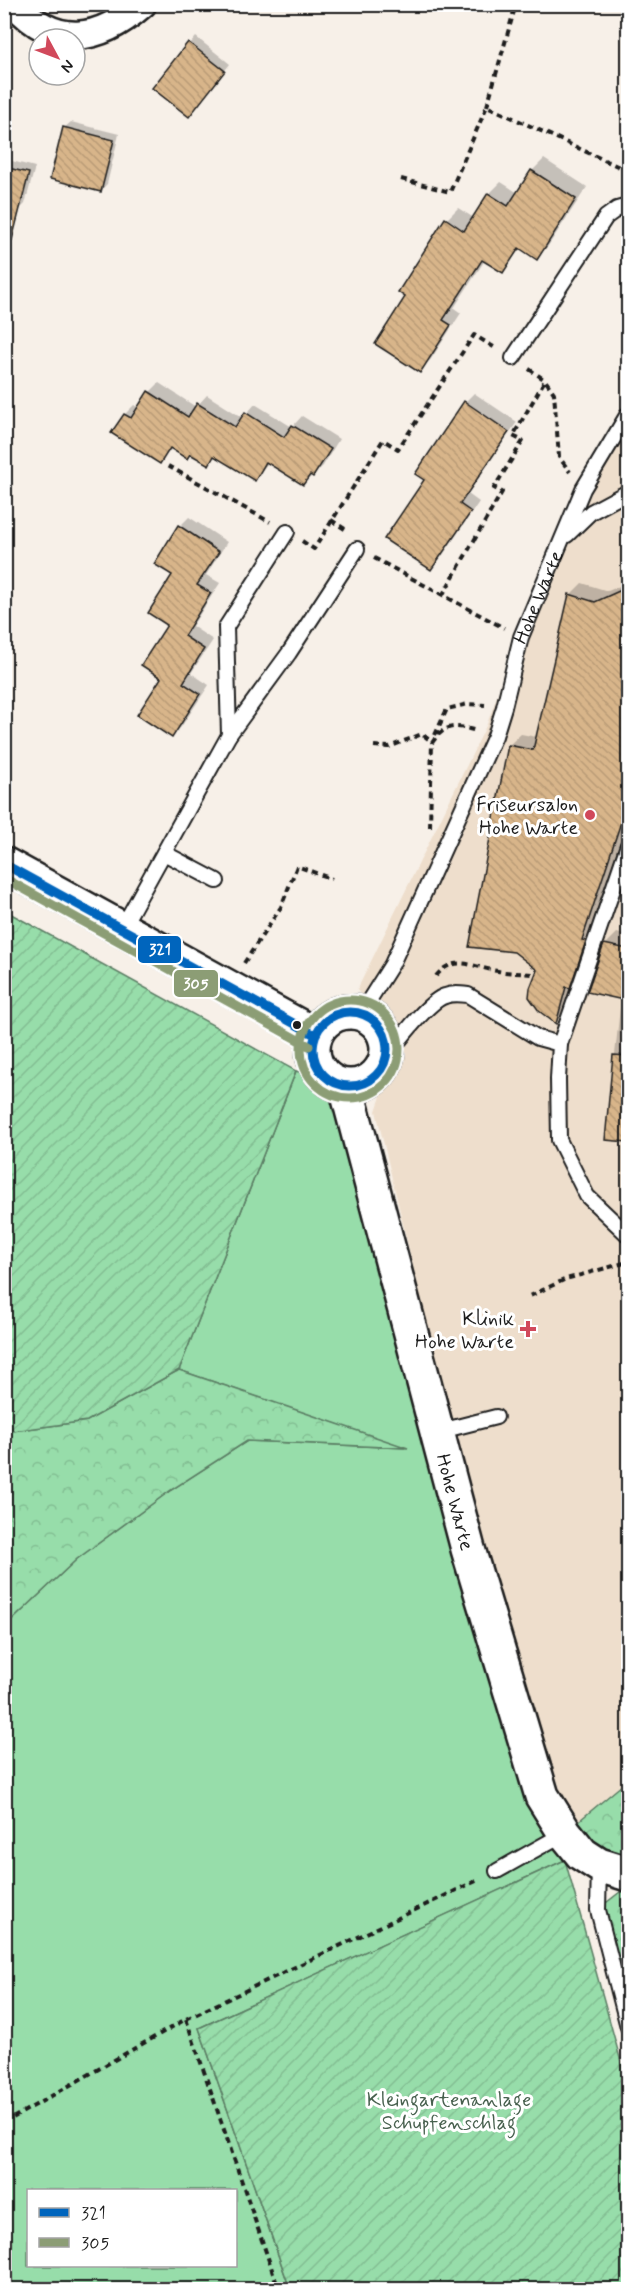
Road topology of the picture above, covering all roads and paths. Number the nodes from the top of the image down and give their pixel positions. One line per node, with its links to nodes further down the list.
1 (15, 4): 2 (street)
2 (142, 4)
3 (516, 4): 4 (path)
4 (487, 106): 5 (path); 6 (path)
5 (628, 171)
6 (401, 179)
7 (628, 206): 8 (lane)
8 (513, 358): 9 (path); 14 (path)
9 (545, 380): 12 (path); 18 (path)
10 (628, 414): 12 (lane, Hohe Warte)
11 (168, 466): 15 (path)
12 (583, 489): 16 (lane, Hohe Warte)
13 (628, 492): 16 (lane)
14 (331, 520): 15 (path); 17 (path)
15 (287, 532): 21 (lane)
16 (564, 537): 19 (lane, Hohe Warte)
17 (357, 549): 18 (path); 21 (lane)
18 (442, 596): 19 (path)
19 (520, 637): 20 (lane, Hohe Warte)
20 (504, 707): 22 (lane, Hohe Warte); 23 (path)
21 (230, 735): 26 (lane)
22 (495, 736): 23 (path); 27 (lane, Hohe Warte)
23 (432, 743): 24 (path); 27 (path)
24 (374, 746)
25 (628, 845): 35 (lane)
26 (164, 853): 30 (lane); 31 (lane)
27 (442, 855): 33 (lane, Hohe Warte)
28 (4, 864): 31 (street)
29 (332, 879): 32 (path)
30 (217, 881)
31 (121, 930): 34 (street)
32 (244, 964)
33 (361, 1013): 34 (street); 36 (street)
34 (315, 1035): 37 (street)
35 (560, 1044): 36 (lane); 38 (lane)
36 (386, 1057): 37 (street)
37 (346, 1087): 42 (street, Hohe Warte)
38 (628, 1235)
39 (628, 1262): 40 (path)
40 (530, 1296)
41 (496, 1417): 42 (lane)
42 (436, 1432): 43 (street, Hohe Warte)
43 (565, 1833): 44 (street, Hohe Warte); 45 (lane)
44 (614, 1869): 47 (lane)
45 (497, 1871): 46 (path)
46 (186, 2019): 48 (path); 49 (path)
47 (628, 2027)
48 (4, 2123)
49 (279, 2289)

